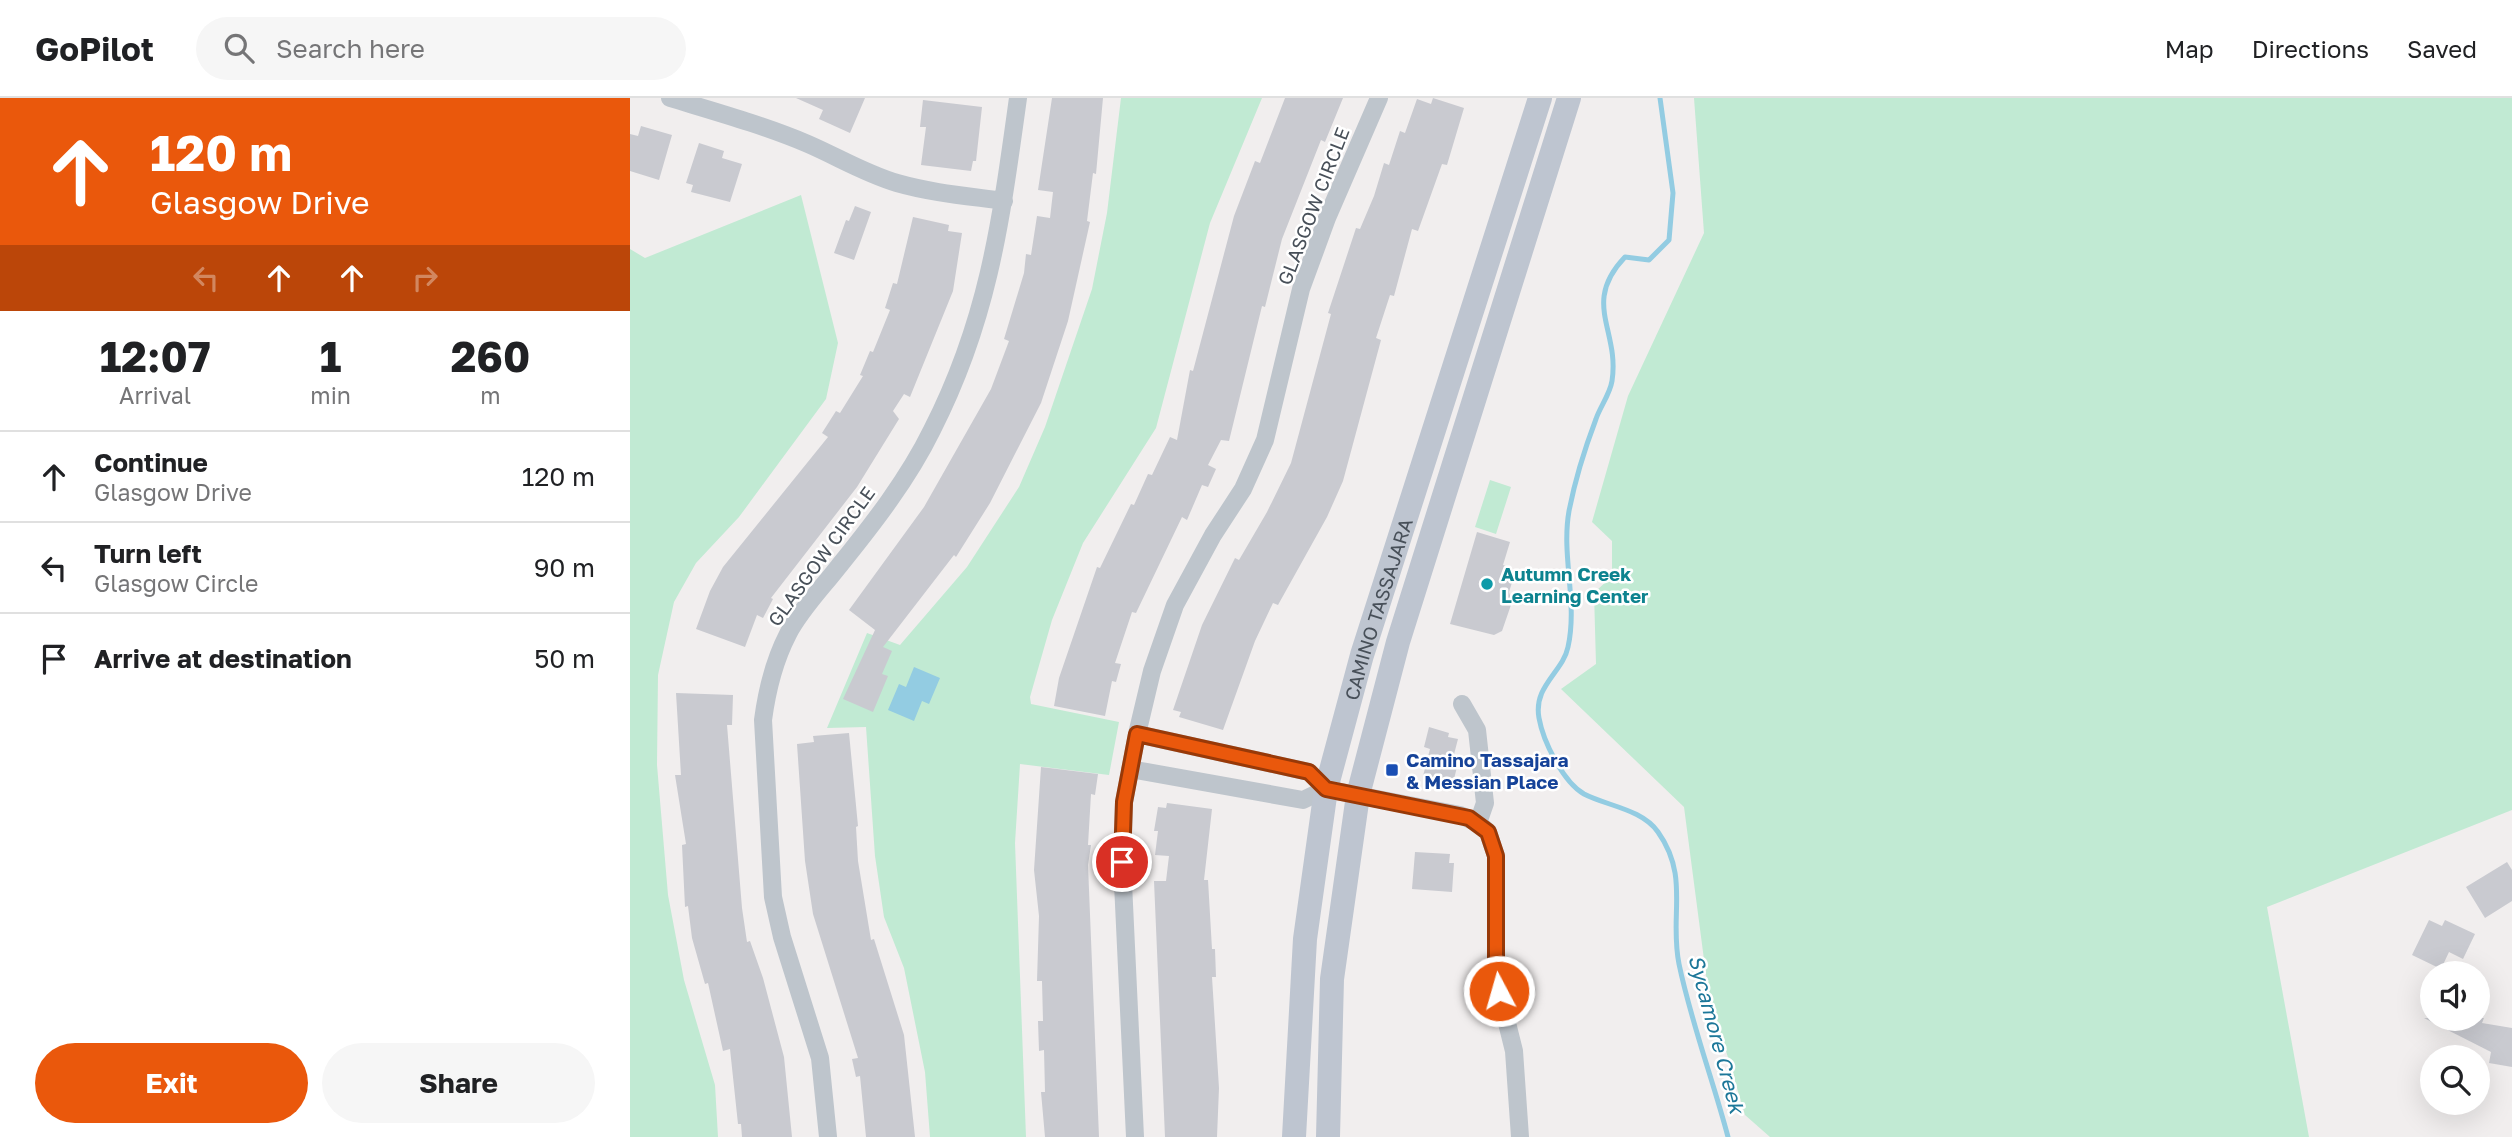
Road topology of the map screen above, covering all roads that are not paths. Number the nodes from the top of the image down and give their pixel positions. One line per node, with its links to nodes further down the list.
1 (670, 98): 6 (street)
2 (1018, 98): 6 (street, GLASGOW CIRCLE)
3 (1379, 98): 8 (street, GLASGOW CIRCLE)
4 (1540, 98): 10 (main road, CAMINO TASSAJARA)
5 (1569, 98): 11 (main road, CAMINO TASSAJARA)
6 (1004, 201): 13 (street, GLASGOW CIRCLE)
7 (1462, 704): 12 (street)
8 (1137, 734): 9 (street, GLASGOW CIRCLE); 10 (street)
9 (1130, 769): 10 (street); 14 (street, GLASGOW CIRCLE)
10 (1326, 789): 11 (street); 15 (main road, CAMINO TASSAJARA)
11 (1358, 795): 12 (street); 16 (main road, CAMINO TASSAJARA)
12 (1478, 823): 17 (street)
13 (828, 1137)
14 (1135, 1137)
15 (1294, 1137)
16 (1328, 1137)
17 (1520, 1137)

